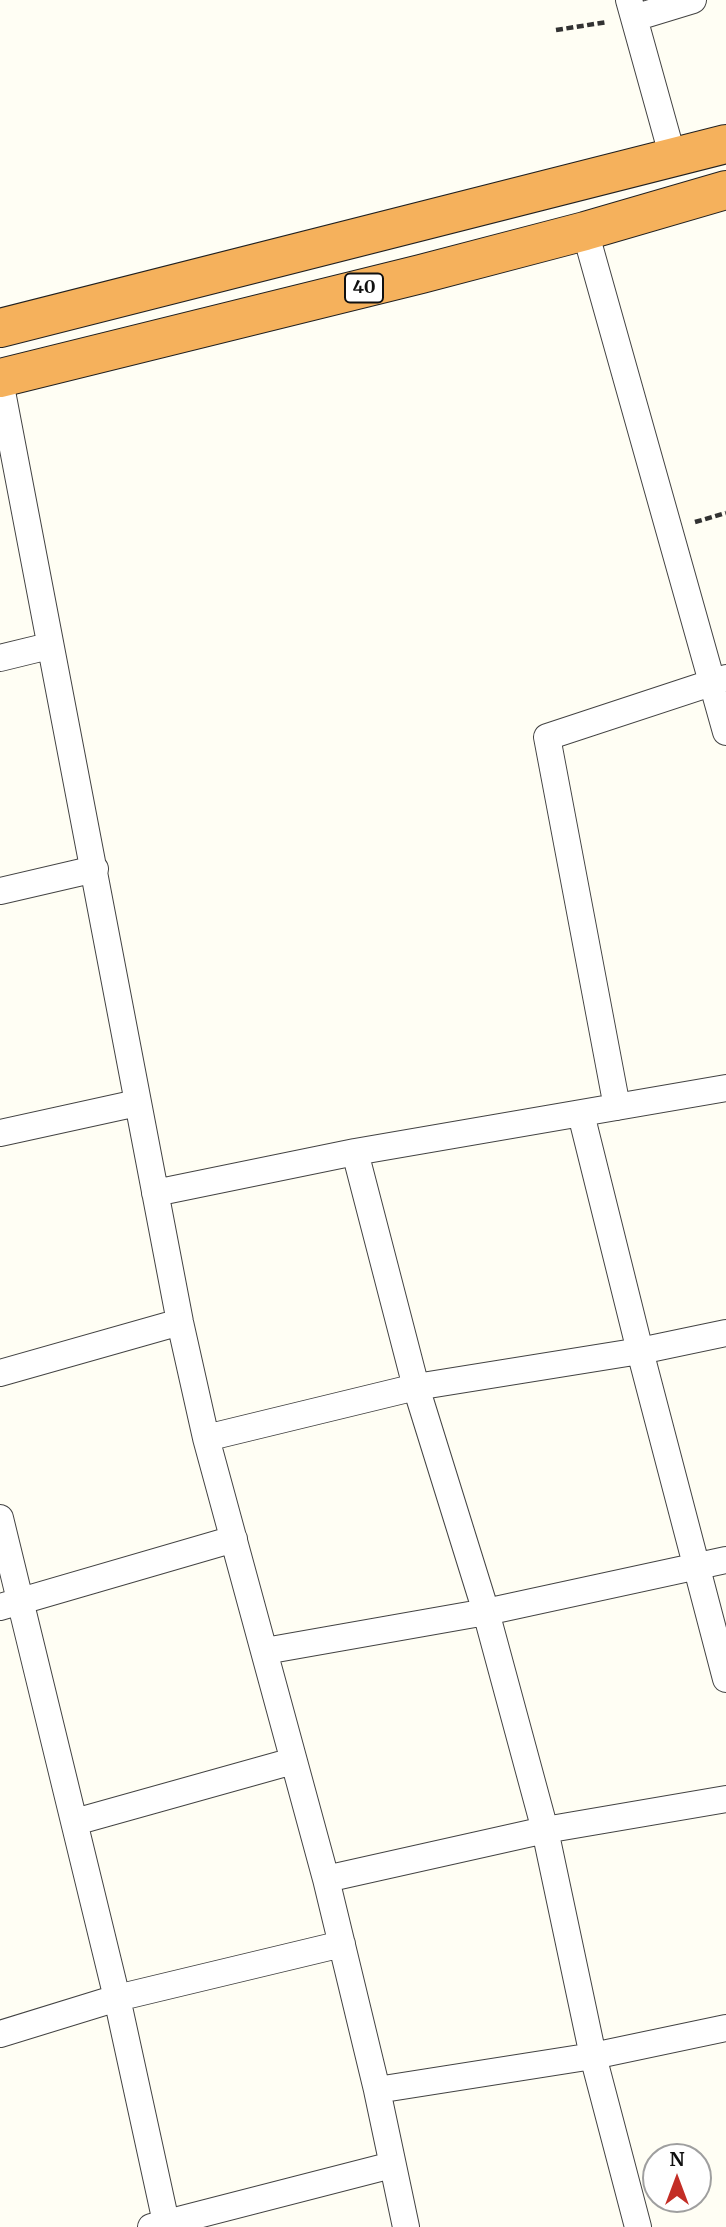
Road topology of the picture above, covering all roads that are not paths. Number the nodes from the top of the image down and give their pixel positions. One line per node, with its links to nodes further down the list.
1 (693, 0): 2 (street)
2 (631, 9): 4 (street)
3 (726, 144): 4 (highway)
4 (673, 158): 7 (highway)
5 (726, 190): 6 (highway, 40)
6 (585, 231): 8 (highway, 40); 11 (street)
7 (0, 328)
8 (0, 379): 9 (street)
9 (49, 646): 10 (street); 13 (street)
10 (0, 657)
11 (719, 680): 12 (street); 17 (street)
12 (726, 732)
13 (95, 869): 14 (street); 16 (street)
14 (0, 891)
15 (726, 1088): 17 (street)
16 (137, 1103): 19 (street); 21 (street)
17 (617, 1107): 18 (street)
18 (581, 1114): 20 (street); 24 (street)
19 (0, 1133)
20 (355, 1153): 21 (street); 26 (street)
21 (155, 1193): 22 (street)
22 (180, 1322): 25 (street); 27 (street)
23 (726, 1333): 24 (street)
24 (640, 1351): 26 (street); 31 (street)
25 (0, 1373)
26 (416, 1387): 27 (street); 33 (street)
27 (206, 1438): 29 (street)
28 (0, 1518): 32 (street)
29 (234, 1539): 32 (street); 34 (street)
30 (726, 1560): 31 (street)
31 (696, 1567): 33 (street); 35 (street)
32 (10, 1605): 38 (street)
33 (485, 1612): 34 (street); 39 (street)
34 (265, 1651): 36 (street)
35 (726, 1679)
36 (293, 1761): 38 (street); 40 (street)
37 (726, 1799): 39 (street)
38 (75, 1822): 42 (street)
39 (545, 1830): 40 (street); 45 (street)
40 (326, 1879): 41 (street)
41 (342, 1944): 42 (street); 46 (street)
42 (117, 1998): 44 (street); 48 (street)
43 (726, 2028): 45 (street)
44 (0, 2034)
45 (593, 2056): 46 (street); 50 (street)
46 (377, 2090): 47 (street)
47 (393, 2165): 48 (street); 49 (street)
48 (161, 2226)
49 (406, 2227)
50 (638, 2227)

